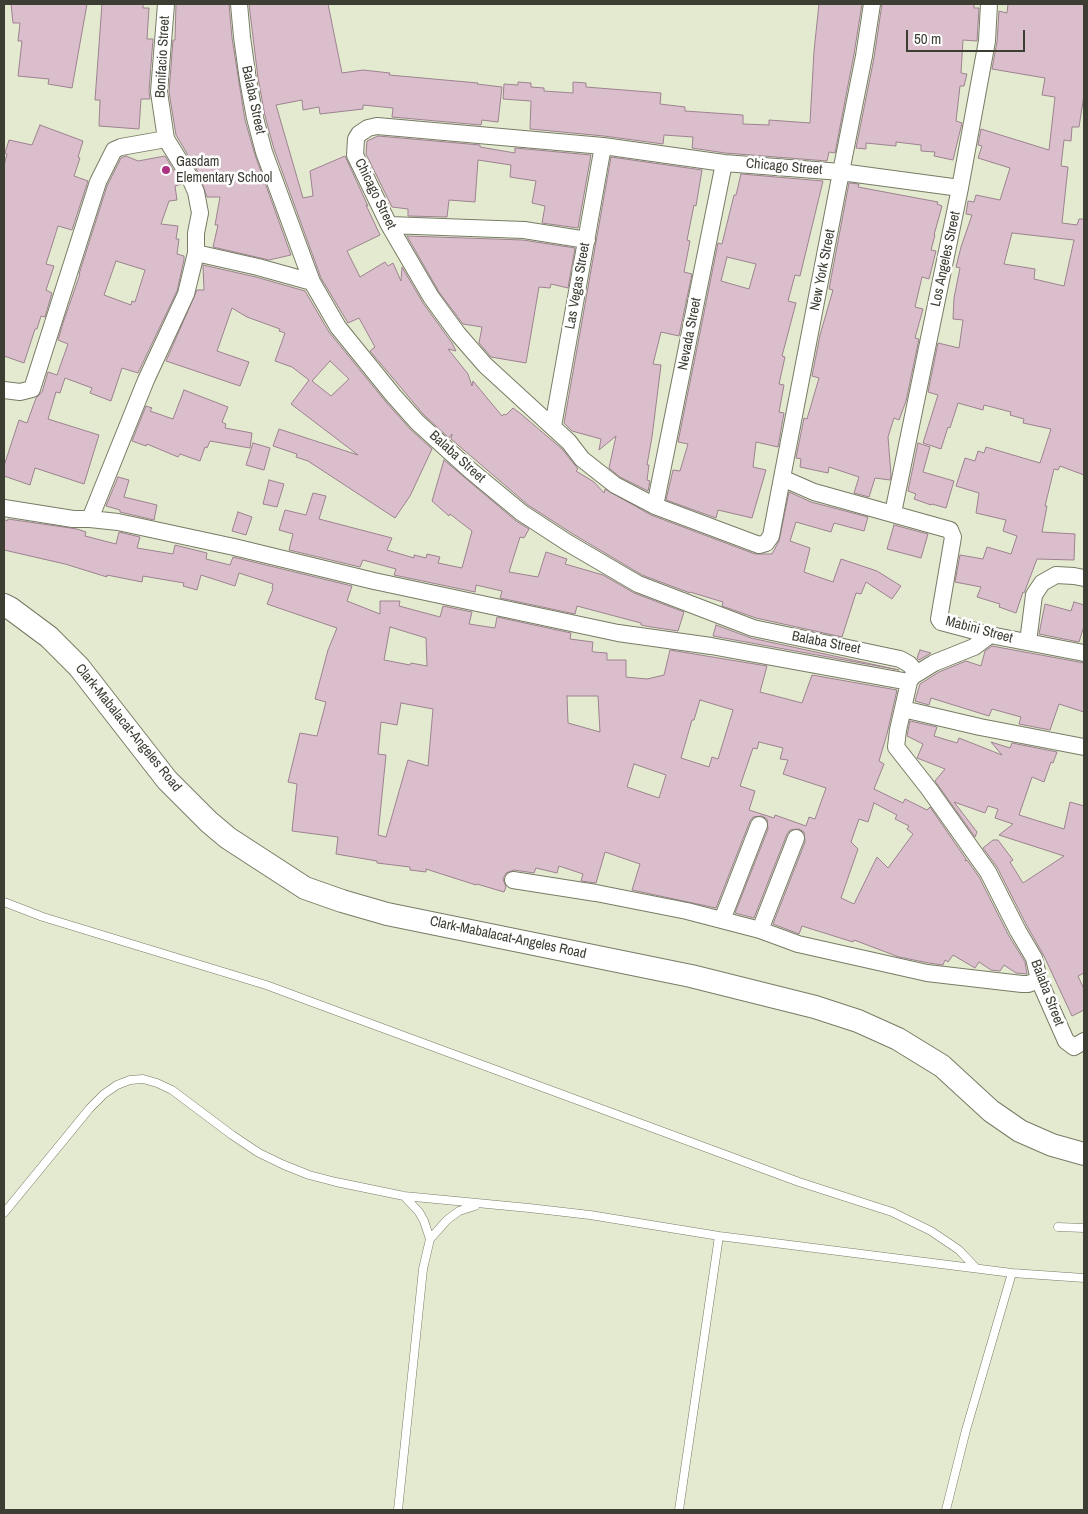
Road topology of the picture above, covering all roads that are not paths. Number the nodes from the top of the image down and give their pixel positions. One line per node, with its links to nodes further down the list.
1 (166, 4): 5 (street, Bonifacio Street)
2 (239, 4): 13 (street, Balaba Street)
3 (872, 4): 8 (street, New York Street)
4 (990, 4): 9 (street, Los Angeles Street)
5 (166, 139): 12 (street); 14 (street)
6 (603, 146): 7 (street, Chicago Street); 10 (street, Chicago Street); 11 (street, Las Vegas Street)
7 (724, 162): 8 (street, Chicago Street); 17 (street, Nevada Street)
8 (841, 172): 9 (street, Chicago Street); 16 (street, New York Street)
9 (960, 188): 19 (street, Los Angeles Street)
10 (389, 225): 11 (street); 15 (street, Chicago Street)
11 (587, 240): 15 (street, Las Vegas Street)
12 (196, 253): 13 (street); 20 (street)
13 (312, 282): 27 (street, Balaba Street)
14 (4, 390)
15 (552, 426): 17 (street, Chicago Street)
16 (782, 478): 19 (street); 21 (street, New York Street)
17 (655, 506): 21 (street, Chicago Street)
18 (4, 508): 20 (street, Balaba Street)
19 (893, 513): 24 (street, Mabini Street)
20 (90, 519): 27 (street, Balaba Street)
21 (770, 536)
22 (1084, 578): 25 (street)
23 (4, 606): 38 (main road, Clark-Mabalacat-Angeles Road)
24 (990, 636): 25 (street, Mabini Street); 27 (street)
25 (1028, 642): 26 (street, Mabini Street)
26 (1084, 653)
27 (913, 678): 28 (street, Balaba Street)
28 (903, 709): 29 (street); 36 (street, Balaba Street)
29 (1084, 747)
30 (760, 825): 34 (street)
31 (796, 838): 35 (street)
32 (513, 880): 34 (street)
33 (4, 902): 46 (lane)
34 (722, 920): 35 (street)
35 (760, 930): 36 (street)
36 (1039, 980): 37 (street, Balaba Street)
37 (1084, 1041)
38 (1084, 1154)
39 (404, 1196): 40 (lane); 41 (lane); 45 (lane)
40 (482, 1204): 44 (lane); 45 (lane)
41 (4, 1213)
42 (1058, 1227): 43 (lane)
43 (1084, 1228)
44 (719, 1236): 46 (lane); 50 (lane)
45 (430, 1239): 49 (lane)
46 (976, 1268): 47 (lane)
47 (1012, 1273): 48 (lane); 51 (lane)
48 (1084, 1278)
49 (398, 1510)
50 (679, 1510)
51 (946, 1510)

